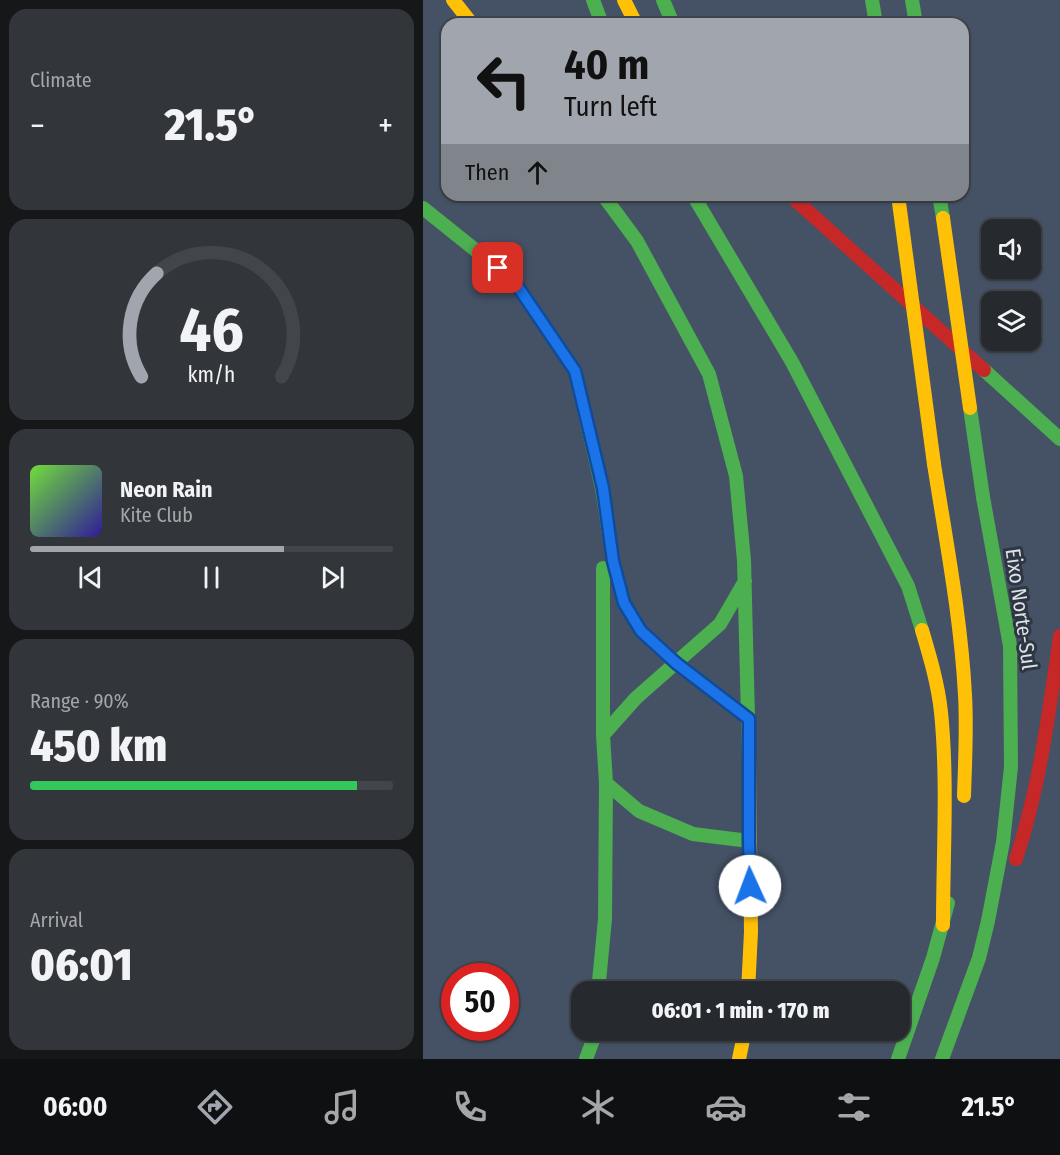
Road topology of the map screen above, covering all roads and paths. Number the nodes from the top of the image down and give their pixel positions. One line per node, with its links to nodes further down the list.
1 (453, 0): 7 (main road)
2 (593, 0): 8 (main road)
3 (624, 0): 9 (main road)
4 (663, 0): 10 (main road)
5 (872, 0): 11 (main road)
6 (912, 0): 12 (main road)
7 (467, 18)
8 (600, 18)
9 (633, 18)
10 (670, 18)
11 (875, 18)
12 (915, 18)
13 (607, 201): 21 (main road)
14 (697, 201): 31 (main road)
15 (797, 201): 19 (main road)
16 (898, 201): 27 (main road, bridge)
17 (940, 201): 30 (main road, Eixo Norte-Sul, bridge)
18 (423, 208): 20 (main road)
19 (1057, 436)
20 (603, 488): 23 (main road); 25 (main road)
21 (745, 581): 23 (main road); 24 (main road)
22 (1060, 636): 30 (main road)
23 (676, 663): 24 (main road); 25 (main road)
24 (749, 719): 28 (main road)
25 (603, 735): 26 (main road)
26 (606, 783): 28 (main road); 32 (main road)
27 (964, 810)
28 (749, 841): 33 (main road)
29 (957, 863): 31 (main road)
30 (989, 921): 39 (main road, Eixo Norte-Sul)
31 (943, 925): 38 (main road)
32 (599, 981)
33 (749, 981)
34 (593, 1041): 36 (main road)
35 (742, 1041): 37 (main road)
36 (586, 1059)
37 (738, 1059)
38 (898, 1059)
39 (942, 1059)

